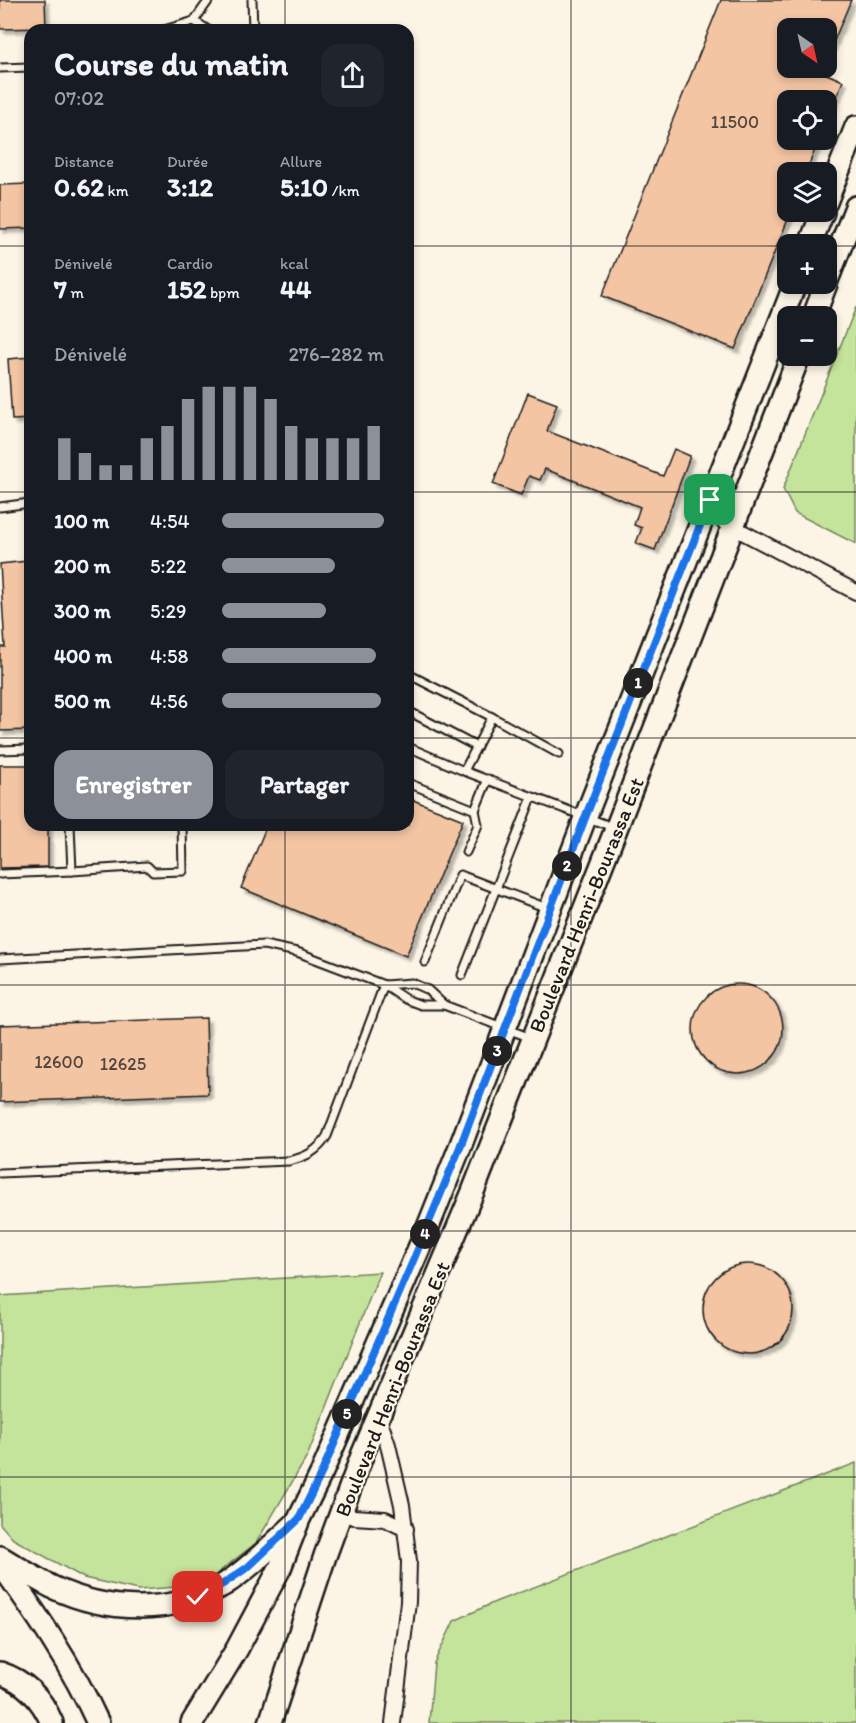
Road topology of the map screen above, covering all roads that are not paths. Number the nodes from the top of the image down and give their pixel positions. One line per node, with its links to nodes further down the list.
1 (209, 0): 3 (lane)
2 (252, 0): 6 (lane)
3 (194, 21): 4 (lane); 5 (lane)
4 (184, 24)
5 (199, 24)
6 (253, 24)
7 (24, 67): 8 (lane)
8 (0, 68)
9 (856, 127): 10 (main road)
10 (837, 174)
11 (856, 207): 12 (main road)
12 (837, 255)
13 (791, 294): 17 (main road, Boulevard Henri-Bourassa Est)
14 (795, 366): 18 (main road, Boulevard Henri-Bourassa Est)
15 (24, 504): 16 (lane)
16 (0, 507)
17 (706, 510): 18 (street); 33 (main road, Boulevard Henri-Bourassa Est)
18 (734, 527): 19 (street); 34 (main road, Boulevard Henri-Bourassa Est)
19 (856, 592)
20 (414, 677): 22 (lane)
21 (414, 714): 23 (lane)
22 (492, 717): 23 (lane); 27 (lane)
23 (477, 747): 28 (lane)
24 (24, 749): 25 (lane)
25 (0, 750)
26 (414, 750): 28 (lane)
27 (559, 754)
28 (464, 771): 29 (lane)
29 (488, 779): 31 (lane); 32 (lane)
30 (414, 785): 32 (lane)
31 (532, 797): 33 (lane); 40 (lane)
32 (474, 810): 37 (lane)
33 (585, 818): 34 (lane); 41 (main road, Boulevard Henri-Bourassa Est)
34 (616, 828): 48 (main road, Boulevard Henri-Bourassa Est)
35 (70, 831): 38 (lane)
36 (182, 831): 38 (lane)
37 (466, 852)
38 (72, 871): 39 (lane)
39 (0, 874)
40 (495, 889): 41 (lane); 43 (lane); 44 (lane)
41 (551, 909): 47 (main road, Boulevard Henri-Bourassa Est)
42 (0, 958): 45 (lane)
43 (425, 962)
44 (462, 975)
45 (384, 985): 46 (lane); 46 (lane); 49 (lane)
46 (444, 1005): 47 (lane)
47 (506, 1028): 48 (lane); 51 (main road, Boulevard Henri-Bourassa Est)
48 (533, 1038): 50 (main road, Boulevard Henri-Bourassa Est)
49 (0, 1173)
50 (378, 1416): 52 (main road, Boulevard Henri-Bourassa Est); 54 (street)
51 (322, 1472): 52 (main road); 53 (main road, Boulevard Henri-Bourassa Est)
52 (341, 1513): 54 (street); 61 (main road, Boulevard Henri-Bourassa Est)
53 (299, 1519): 55 (main road); 60 (main road, Boulevard Henri-Bourassa Est)
54 (406, 1529): 62 (street)
55 (0, 1557)
56 (0, 1563): 59 (main road)
57 (0, 1673): 58 (main road)
58 (52, 1723)
59 (98, 1723)
60 (192, 1723)
61 (270, 1723)
62 (393, 1723)

